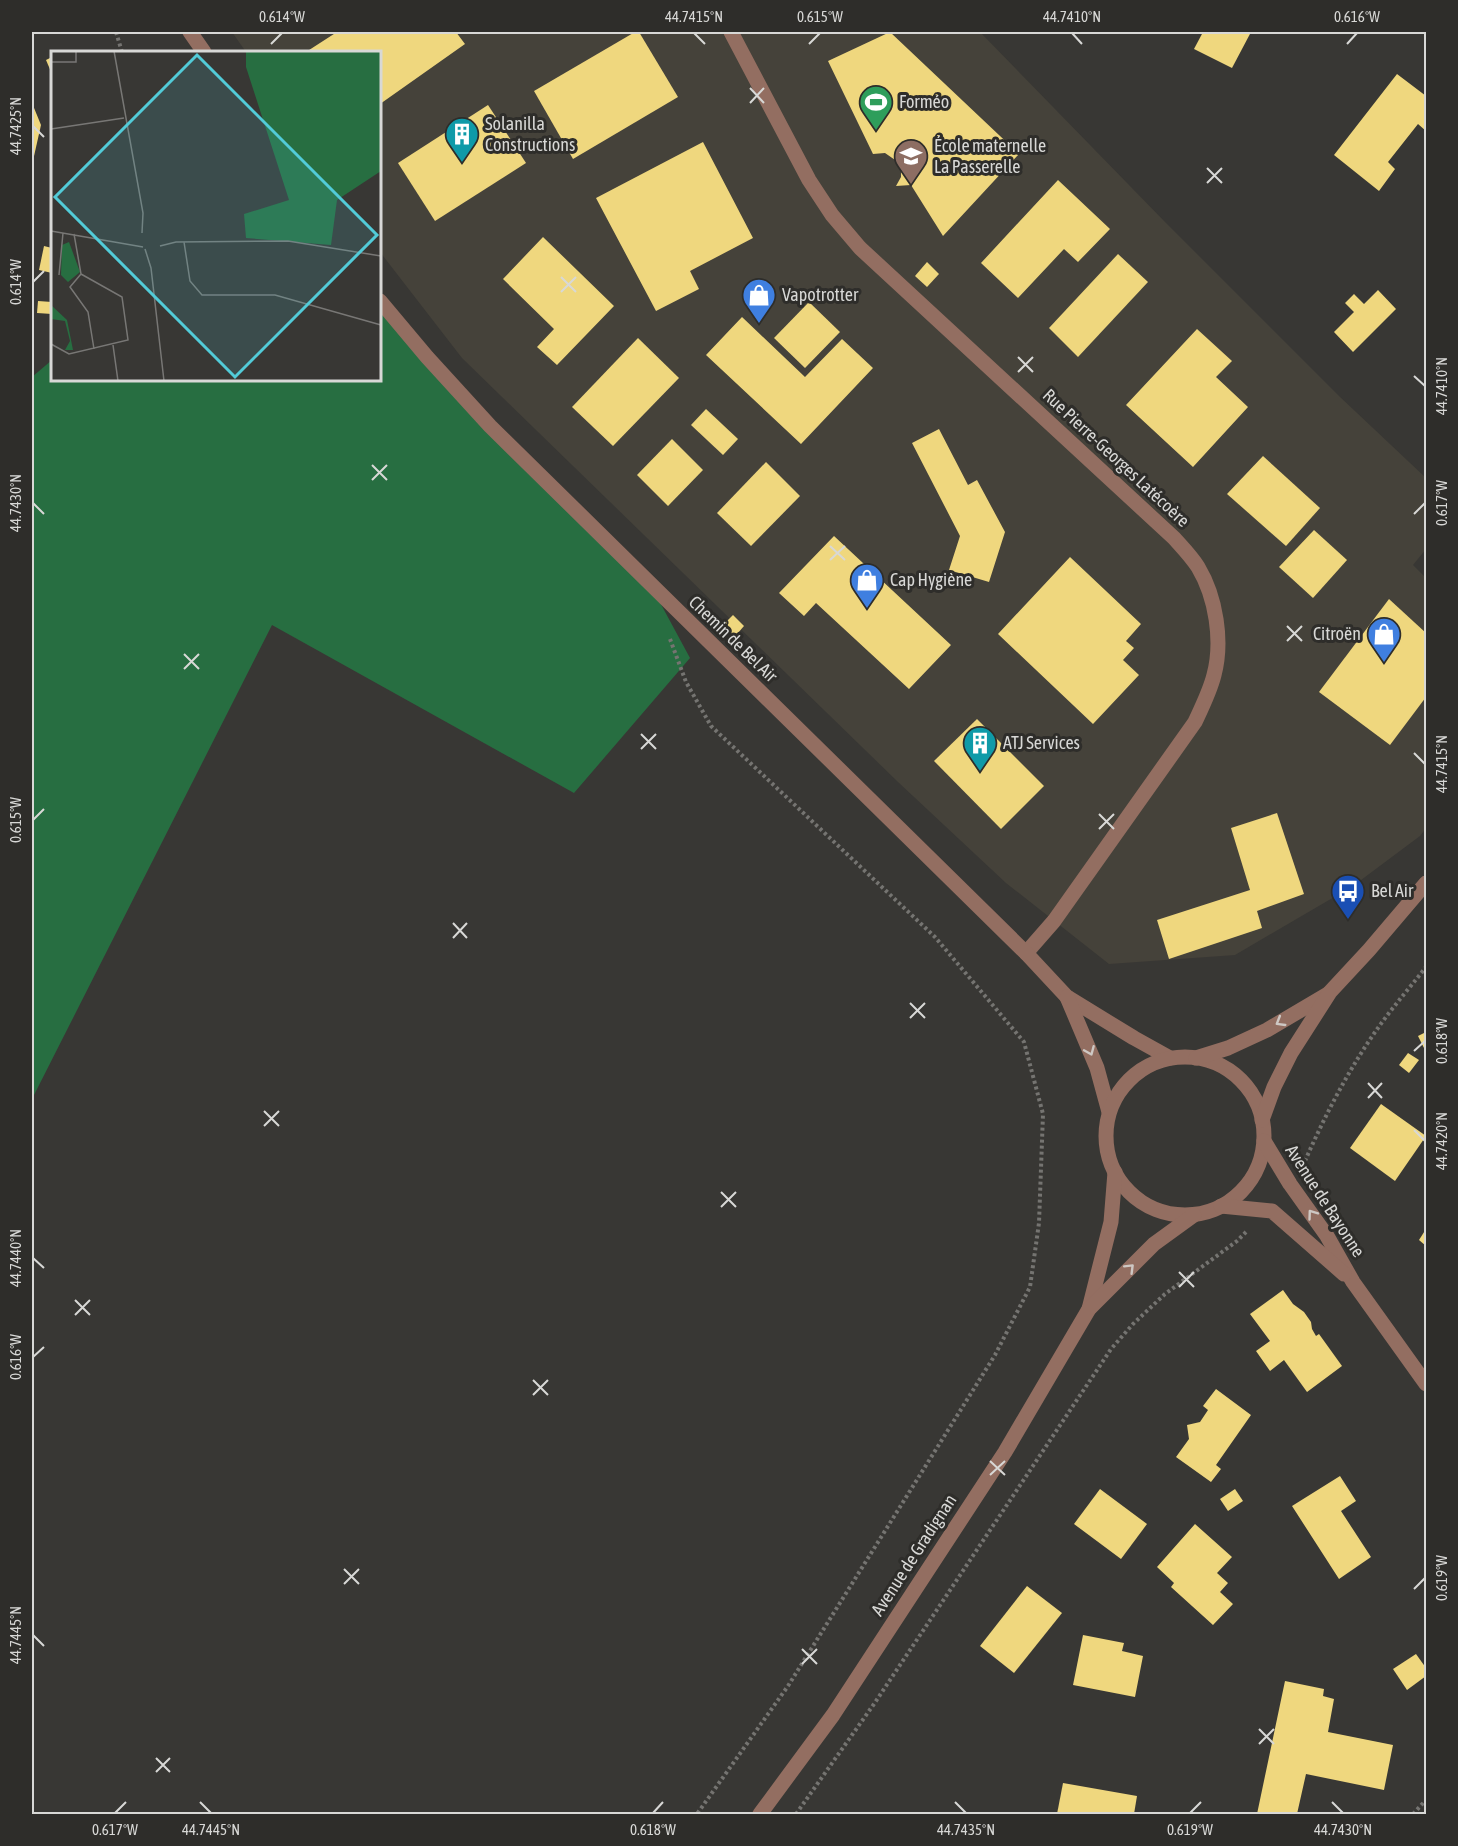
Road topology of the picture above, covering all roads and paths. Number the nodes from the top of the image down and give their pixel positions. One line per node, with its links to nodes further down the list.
1 (116, 32): 4 (path)
2 (190, 32): 5 (street)
3 (731, 32): 9 (street, Rue Pierre-Georges Latécoère)
4 (122, 51)
5 (203, 51)
6 (381, 301): 9 (street, Chemin de Bel Air)
7 (670, 639): 27 (path)
8 (1426, 883): 11 (street)
9 (1026, 953): 12 (street, Chemin de Bel Air)
10 (1426, 967): 19 (path)
11 (1330, 992): 14 (street, one-way to 14); 16 (street)
12 (1067, 997): 13 (street, Chemin de Bel Air); 15 (street, Chemin de Bel Air, one-way to 15)
13 (1170, 1058): 14 (street); 15 (street)
14 (1196, 1058): 16 (street)
15 (1109, 1112): 18 (street)
16 (1262, 1120): 17 (street)
17 (1264, 1141): 19 (street, Avenue de Bayonne); 20 (street)
18 (1114, 1172): 22 (street); 24 (street, Avenue de Gradignan)
19 (1290, 1184): 23 (street, Avenue de Bayonne, one-way to 19)
20 (1221, 1206): 21 (street); 22 (street)
21 (1272, 1211): 23 (street, Avenue de Bayonne); 29 (path)
22 (1194, 1215): 24 (street, Avenue de Gradignan, one-way to 22)
23 (1353, 1282): 25 (street, Avenue de Bayonne)
24 (1089, 1309): 28 (street, Avenue de Gradignan)
25 (1426, 1384)
26 (1426, 1800): 30 (path)
27 (697, 1815)
28 (760, 1815)
29 (796, 1815)
30 (1413, 1815)

